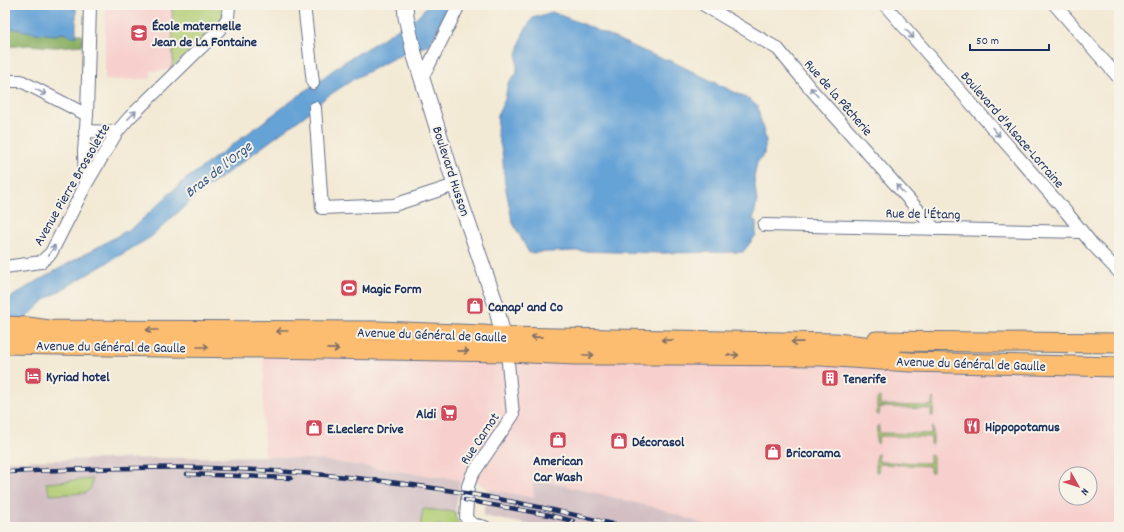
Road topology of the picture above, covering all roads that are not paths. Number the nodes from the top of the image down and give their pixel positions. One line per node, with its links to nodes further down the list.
1 (90, 5): 14 (street)
2 (229, 5): 16 (street, Avenue Pierre Brossolette, one-way to 2)
3 (304, 5): 12 (street)
4 (459, 5): 9 (street)
5 (704, 5): 20 (street, Rue de la Pêcherie, one-way to 5)
6 (885, 5): 21 (street, Boulevard d'Alsace-Lorraine, one-way to 21)
7 (1055, 5): 10 (street)
8 (406, 11): 9 (street, Boulevard Husson)
9 (422, 77): 17 (street, Boulevard Husson)
10 (1119, 78)
11 (5, 81): 14 (street, one-way to 14)
12 (313, 83)
13 (316, 108): 17 (street)
14 (87, 116): 15 (street)
15 (85, 131): 16 (street); 18 (street)
16 (116, 132): 18 (street, Avenue Pierre Brossolette)
17 (455, 185): 29 (street, Boulevard Husson)
18 (85, 186): 22 (street, Avenue Pierre Brossolette, one-way to 18)
19 (764, 225): 20 (street, Rue de l'Étang)
20 (935, 229): 21 (street, Rue de l'Étang)
21 (1082, 232): 23 (street, Boulevard d'Alsace-Lorraine)
22 (5, 267)
23 (1119, 272)
24 (5, 326): 25 (main road)
25 (26, 335): 28 (main road); 29 (main road, Avenue du Général de Gaulle)
26 (836, 343): 27 (main road, Avenue du Général de Gaulle); 29 (main road, Avenue du Général de Gaulle, one-way to 29); 30 (main road, Avenue du Général de Gaulle)
27 (1119, 343)
28 (5, 344)
29 (505, 344): 32 (main road, Avenue du Général de Gaulle, one-way to 32); 34 (street, Rue Carnot)
30 (918, 351): 31 (main road, Avenue du Général de Gaulle); 32 (main road, Avenue du Général de Gaulle)
31 (1119, 355)
32 (822, 356): 33 (main road, Avenue du Général de Gaulle)
33 (1119, 367)
34 (484, 527)

